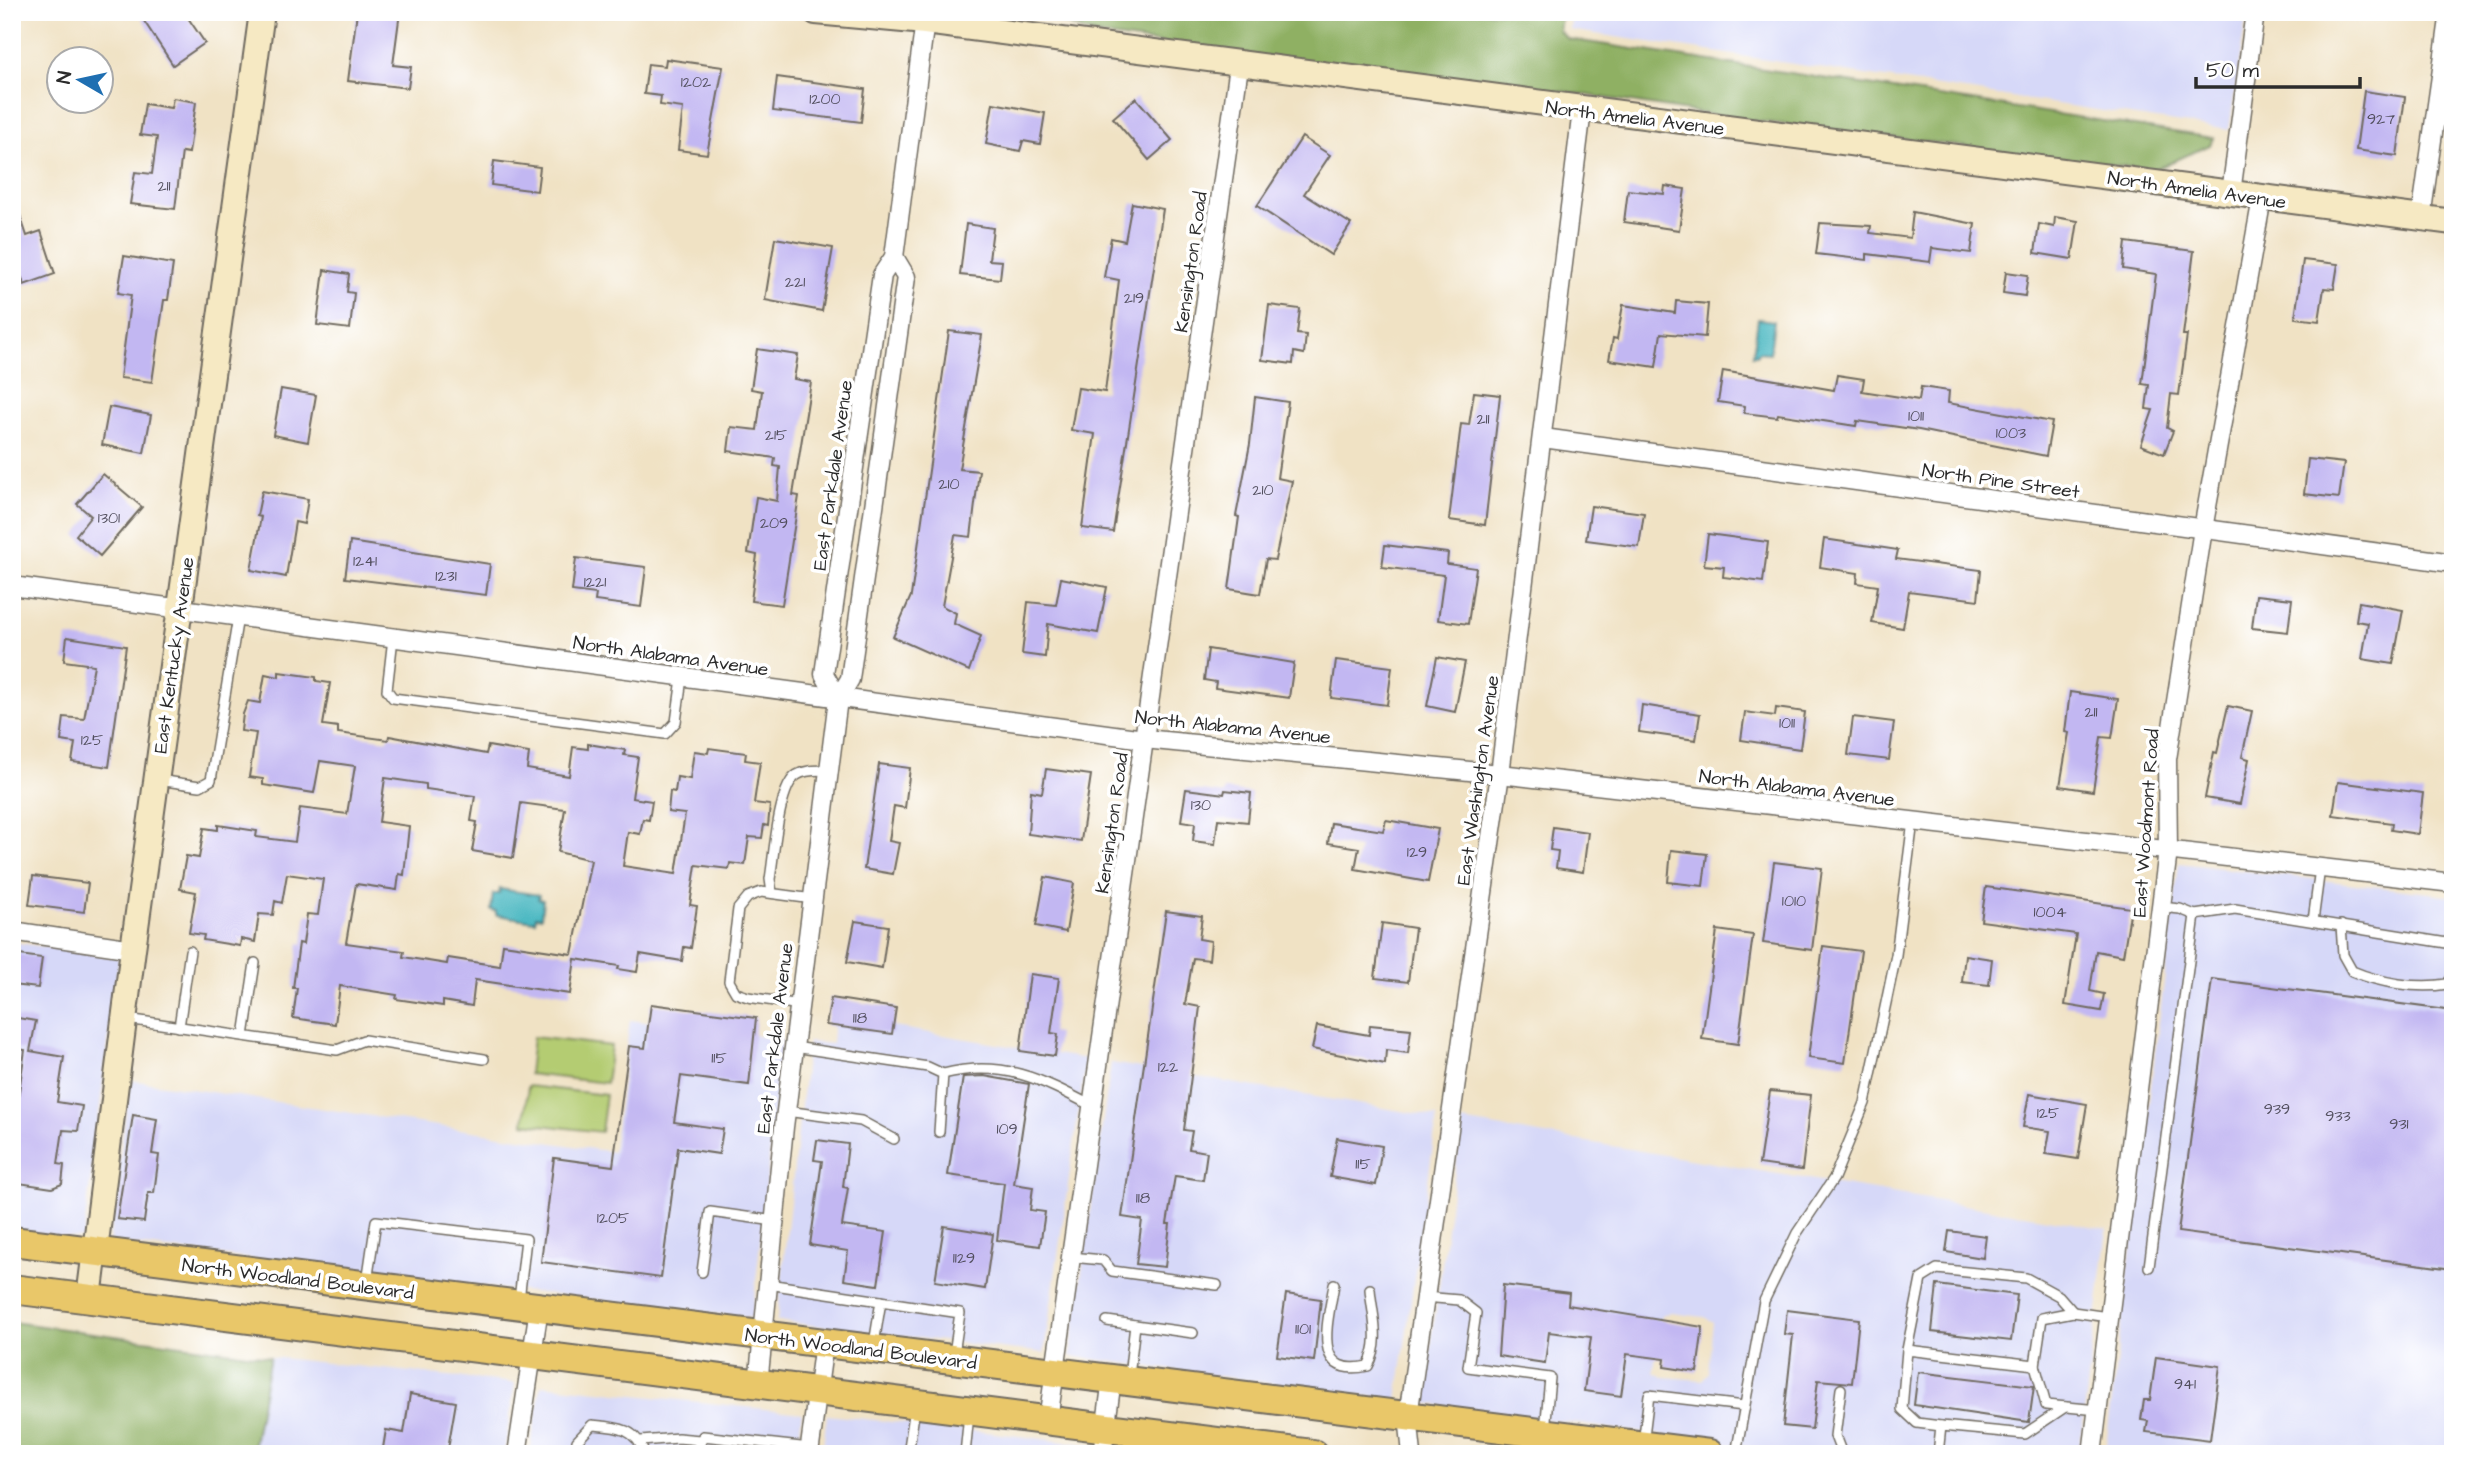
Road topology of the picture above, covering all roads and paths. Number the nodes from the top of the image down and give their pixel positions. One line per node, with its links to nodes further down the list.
1 (262, 12): 17 (main road, East Kentucky Avenue)
2 (816, 12): 5 (main road, North Amelia Avenue)
3 (2255, 12): 8 (street)
4 (2450, 12): 10 (street)
5 (926, 17): 6 (main road, North Amelia Avenue); 12 (street, East Parkdale Avenue)
6 (1239, 66): 7 (main road, North Amelia Avenue); 22 (street, Kensington Road)
7 (1582, 110): 8 (main road, North Amelia Avenue); 13 (street, East Washington Avenue)
8 (2231, 193): 9 (main road, North Amelia Avenue)
9 (2262, 198): 10 (main road, North Amelia Avenue); 14 (street, East Woodmont Road)
10 (2421, 218): 11 (main road, North Amelia Avenue)
11 (2453, 222)
12 (894, 257): 21 (street, East Parkdale Avenue); 21 (street, East Parkdale Avenue)
13 (1544, 439): 14 (street, North Pine Street); 24 (street, East Washington Avenue)
14 (2203, 529): 15 (street, North Pine Street); 27 (street, East Woodmont Road)
15 (2453, 563)
16 (12, 586): 17 (street, North Alabama Avenue)
17 (179, 609): 18 (street, North Alabama Avenue); 25 (main road, East Kentucky Avenue)
18 (238, 617): 19 (street, North Alabama Avenue); 25 (lane)
19 (393, 638): 20 (street, North Alabama Avenue); 20 (lane)
20 (682, 678): 21 (street, North Alabama Avenue)
21 (838, 699): 22 (street, North Alabama Avenue); 23 (street, East Parkdale Avenue)
22 (1144, 738): 24 (street, North Alabama Avenue); 49 (street, Kensington Road)
23 (829, 770): 30 (lane); 31 (street, East Parkdale Avenue)
24 (1500, 774): 26 (street, North Alabama Avenue); 65 (street, East Washington Avenue)
25 (156, 780): 38 (main road, East Kentucky Avenue)
26 (1913, 821): 27 (street, North Alabama Avenue); 87 (lane)
27 (2168, 850): 28 (street, North Alabama Avenue); 32 (street, East Woodmont Road)
28 (2320, 868): 29 (street, North Alabama Avenue); 34 (lane)
29 (2453, 883)
30 (772, 893): 31 (lane); 42 (lane)
31 (813, 899): 42 (street, East Parkdale Avenue)
32 (2161, 907): 33 (lane); 70 (street, East Woodmont Road)
33 (2195, 915): 34 (lane); 57 (lane)
34 (2313, 921): 35 (lane)
35 (2341, 925): 37 (lane); 41 (lane)
36 (12, 931): 38 (street)
37 (2453, 944)
38 (133, 949): 43 (main road, East Kentucky Avenue)
39 (190, 951): 44 (lane)
40 (255, 963): 45 (lane)
41 (2453, 976)
42 (800, 1005): 46 (street, East Parkdale Avenue)
43 (125, 1019): 44 (lane); 55 (main road, East Kentucky Avenue)
44 (179, 1027): 45 (lane)
45 (244, 1036): 47 (lane)
46 (794, 1047): 48 (lane); 50 (street, East Parkdale Avenue)
47 (484, 1059)
48 (943, 1074): 49 (lane); 51 (lane)
49 (1092, 1106): 56 (street, Kensington Road)
50 (786, 1111): 52 (lane); 53 (street, East Parkdale Avenue)
51 (939, 1132)
52 (894, 1139)
53 (775, 1221): 58 (lane); 60 (street, East Parkdale Avenue)
54 (12, 1241): 55 (main road, North Woodland Boulevard)
55 (94, 1252): 62 (main road, North Woodland Boulevard); 66 (main road, East Kentucky Avenue)
56 (1071, 1256): 61 (lane); 81 (street, Kensington Road)
57 (2149, 1267)
58 (702, 1272)
59 (1334, 1283): 64 (lane)
60 (768, 1284): 67 (lane); 74 (street, East Parkdale Avenue)
61 (1217, 1285)
62 (366, 1287): 68 (main road, North Woodland Boulevard); 68 (lane)
63 (12, 1289): 66 (main road)
64 (1370, 1289)
65 (1424, 1297): 91 (street, East Washington Avenue); 94 (lane)
66 (89, 1298): 78 (main road)
67 (881, 1301): 76 (lane); 79 (lane)
68 (529, 1307): 74 (main road, North Woodland Boulevard); 78 (street)
69 (2073, 1312): 70 (lane); 77 (lane); 80 (lane)
70 (2108, 1317): 90 (street, East Woodmont Road)
71 (1107, 1321): 72 (lane)
72 (1135, 1325): 73 (lane); 82 (lane)
73 (1193, 1333)
74 (763, 1336): 75 (main road, North Woodland Boulevard); 83 (street, East Parkdale Avenue)
75 (824, 1343): 76 (main road, North Woodland Boulevard); 85 (street)
76 (873, 1349): 79 (main road, North Woodland Boulevard)
77 (1907, 1350): 80 (lane); 93 (lane)
78 (533, 1354): 83 (main road); 100 (street)
79 (953, 1359): 81 (main road, North Woodland Boulevard)
80 (2035, 1365): 88 (lane)
81 (1054, 1372): 82 (main road, North Woodland Boulevard); 92 (street, Kensington Road)
82 (1120, 1380): 91 (main road, North Woodland Boulevard); 96 (street)
83 (758, 1384): 85 (main road)
84 (1841, 1389): 110 (lane)
85 (817, 1391): 86 (main road); 99 (street)
86 (916, 1403): 89 (main road); 104 (lane)
87 (1744, 1406): 98 (lane); 109 (lane)
88 (2065, 1407): 90 (lane); 93 (lane)
89 (970, 1410): 92 (main road); 105 (lane)
90 (2098, 1410): 112 (street, East Woodmont Road)
91 (1408, 1416): 94 (main road, North Woodland Boulevard); 107 (street, East Washington Avenue)
92 (1048, 1420): 96 (main road)
93 (1941, 1426): 111 (lane)
94 (1544, 1434): 98 (main road, North Woodland Boulevard)
95 (700, 1440): 97 (lane); 99 (lane); 103 (lane)
96 (1104, 1440): 106 (main road)
97 (641, 1441): 101 (lane); 102 (lane)
98 (1643, 1446): 108 (main road, North Woodland Boulevard)
99 (809, 1451)
100 (517, 1454)
101 (575, 1454)
102 (644, 1454)
103 (695, 1454)
104 (908, 1454)
105 (965, 1454)
106 (1313, 1454)
107 (1412, 1454)
108 (1709, 1454)
109 (1736, 1454)
110 (1842, 1454)
111 (1938, 1454)
112 (2092, 1454)

